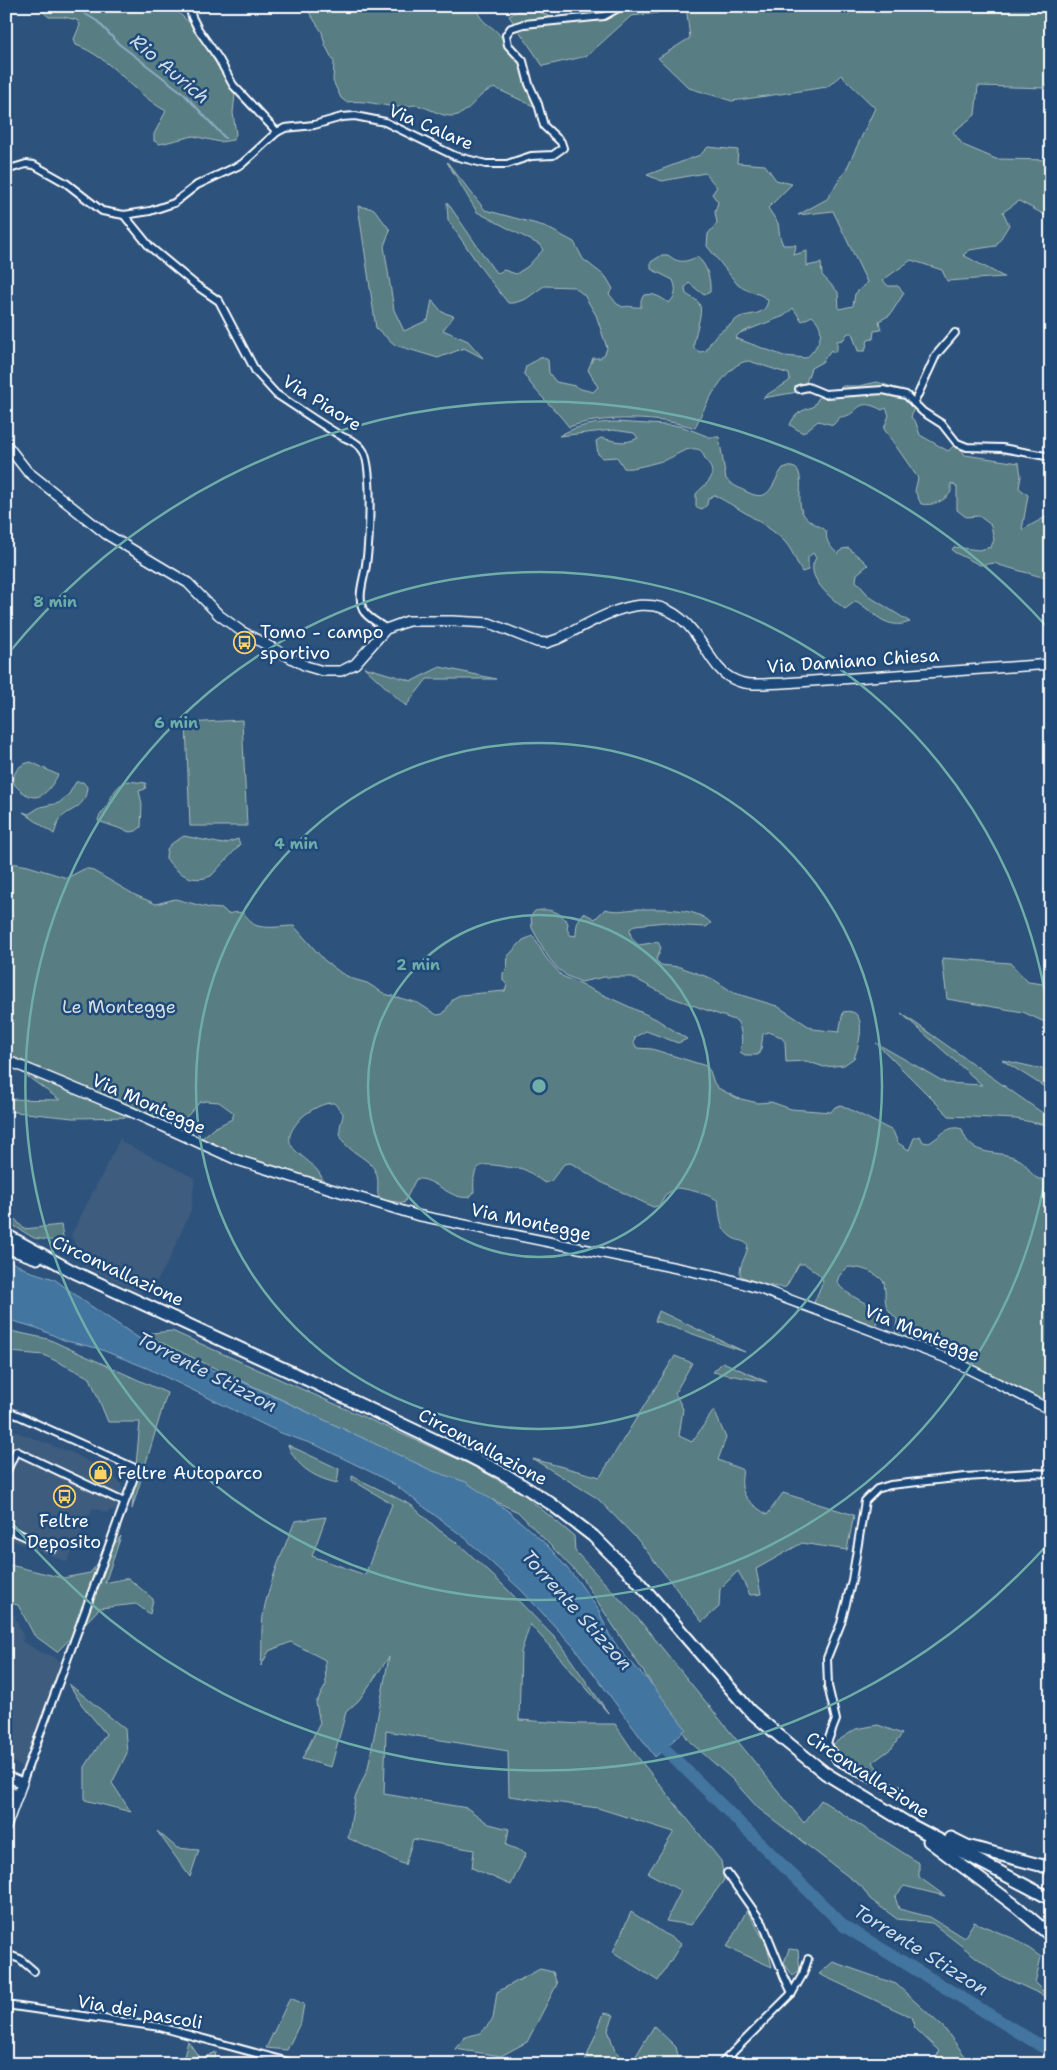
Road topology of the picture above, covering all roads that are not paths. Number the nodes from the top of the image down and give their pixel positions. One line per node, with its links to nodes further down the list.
1 (189, 6): 3 (street)
2 (622, 6): 3 (street, Via Calare)
3 (277, 132): 5 (street)
4 (6, 170): 5 (street)
5 (124, 215): 11 (street, Via Piaore)
6 (955, 333): 8 (street)
7 (799, 389): 8 (street)
8 (914, 403): 10 (street)
9 (6, 444): 11 (street)
10 (1051, 458)
11 (386, 629): 12 (street, Via Damiano Chiesa)
12 (1051, 664)
13 (6, 1060): 18 (street, Via Montegge)
14 (6, 1235): 16 (highway, Circonvallazione)
15 (6, 1247): 16 (highway)
16 (74, 1272): 30 (highway, Circonvallazione)
17 (6, 1410): 21 (street)
18 (1051, 1410)
19 (6, 1472): 21 (street)
20 (1051, 1474): 26 (street)
21 (124, 1502): 25 (street)
22 (6, 1528): 23 (street)
23 (53, 1549)
24 (6, 1776): 25 (street)
25 (22, 1783): 28 (street)
26 (897, 1789)
27 (6, 1790): 28 (street)
28 (18, 1795): 29 (street)
29 (6, 1827)
30 (923, 1832): 31 (highway); 33 (highway, Circonvallazione); 34 (highway)
31 (1051, 1868)
32 (727, 1873): 38 (street)
33 (1051, 1899)
34 (1051, 1936)
35 (6, 1954): 37 (street)
36 (808, 1959): 38 (street)
37 (34, 1972)
38 (792, 1993): 41 (street)
39 (6, 2005): 40 (street, Via dei pascoli)
40 (296, 2064)
41 (721, 2064)

